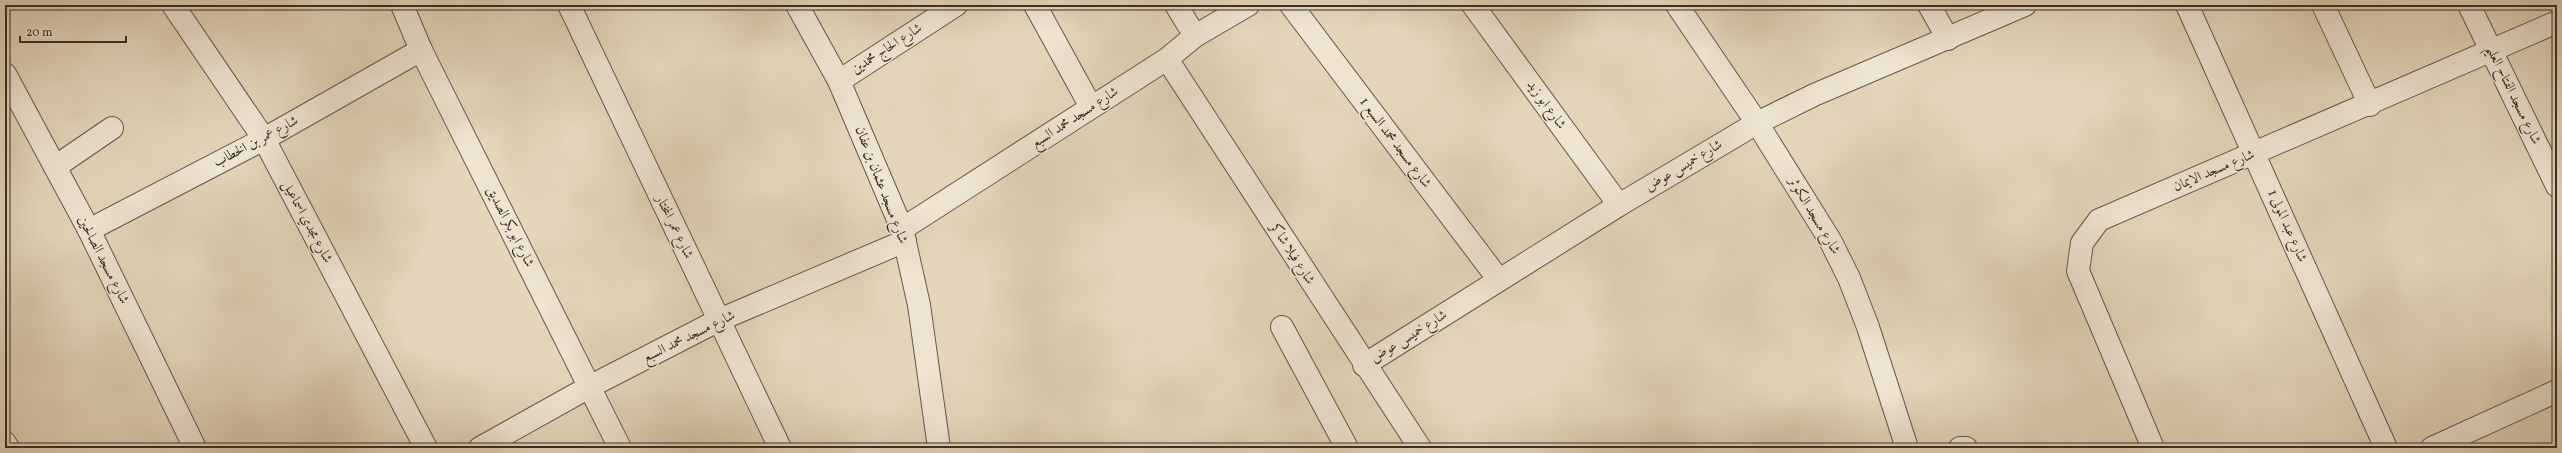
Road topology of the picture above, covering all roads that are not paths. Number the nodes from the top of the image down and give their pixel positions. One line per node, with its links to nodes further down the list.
1 (173, 5): 29 (street, شارع مجدي اسماعيل)
2 (402, 5): 20 (street, شارع ابو بكر الصديق)
3 (569, 5): 37 (street, شارع عمر المختار)
4 (797, 5): 24 (street, شارع مسجد عثمان بن عفان)
5 (956, 5): 24 (street, شارع الحاج محمدين)
6 (1035, 5): 26 (street)
7 (1176, 5): 18 (street)
8 (1248, 5): 18 (street, شارع مسجد محمد السبع)
9 (1291, 5): 36 (street, شارع مسجد محمد السبع 1)
10 (1473, 5): 33 (street, شارع ابو زيد)
11 (1678, 5): 27 (street, شارع مسجد الكوثر)
12 (1929, 5): 19 (street)
13 (2025, 5): 19 (street, شارع خميس عوض)
14 (2187, 5): 30 (street, شارع عبد المولى 1)
15 (2323, 5): 25 (street)
16 (2469, 5): 21 (street, شارع مسجد الفتاح العليم)
17 (2557, 22): 21 (street, شارع مسجد الايمان)
18 (1195, 36): 22 (street, شارع مسجد محمد السبع)
19 (1948, 39): 27 (street, شارع خميس عوض)
20 (421, 50): 29 (street, شارع عمر بن الخطاب); 40 (street, شارع ابو بكر الصديق)
21 (2492, 52): 25 (street, شارع مسجد الايمان); 32 (street, شارع مسجد الفتاح العليم)
22 (1167, 59): 26 (street, شارع مسجد محمد السبع); 39 (street, شارع فيلا شاكر)
23 (5, 74): 31 (street, شارع مسجد الصالحين)
24 (839, 80): 35 (street, شارع مسجد عثمان بن عفان)
25 (2370, 105): 30 (street, شارع مسجد الايمان)
26 (1091, 107): 35 (street, شارع مسجد محمد السبع)
27 (1757, 123): 33 (street, شارع خميس عوض); 52 (street, شارع مسجد الكوثر)
28 (112, 128): 31 (street)
29 (264, 139): 34 (street, شارع عمر بن الخطاب); 45 (street, شارع مجدي اسماعيل)
30 (2255, 154): 55 (street, شارع مسجد الايمان); 56 (street, شارع عبد المولى 1)
31 (55, 167): 34 (street, شارع مسجد الصالحين)
32 (2557, 186)
33 (1619, 205): 36 (street, شارع خميس عوض)
34 (89, 230): 44 (street, شارع مسجد الصالحين)
35 (903, 235): 37 (street, شارع مسجد محمد السبع); 49 (street, شارع مسجد عثمان بن عفان)
36 (1499, 280): 39 (street, شارع خميس عوض)
37 (719, 320): 40 (street, شارع مسجد محمد السبع); 48 (street, شارع عمر المختار)
38 (1282, 327): 50 (street)
39 (1364, 365): 51 (street, شارع فيلا شاكر)
40 (591, 386): 46 (street, شارع مسجد محمد السبع); 47 (street, شارع ابو بكر الصديق)
41 (2557, 391): 57 (street)
42 (5, 443): 43 (street)
43 (8, 448)
44 (196, 448)
45 (426, 448)
46 (480, 448)
47 (620, 448)
48 (780, 448)
49 (939, 448)
50 (1347, 448)
51 (1420, 448)
52 (1907, 448)
53 (1960, 448): 54 (street)
54 (1966, 448)
55 (2153, 448)
56 (2386, 448)
57 (2432, 448)

